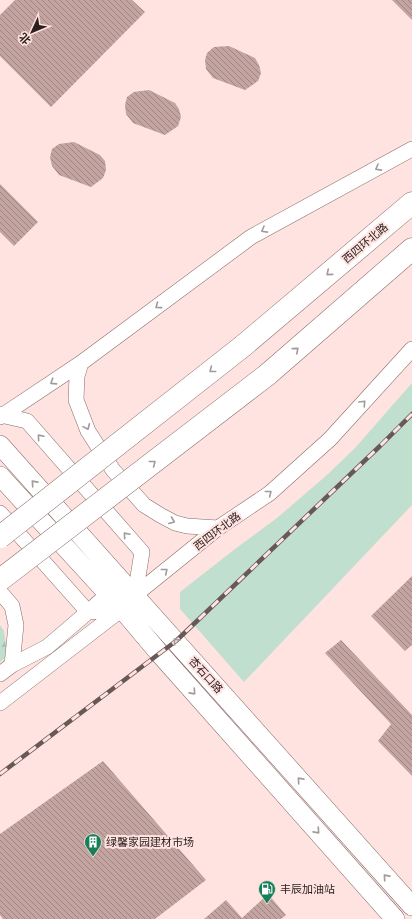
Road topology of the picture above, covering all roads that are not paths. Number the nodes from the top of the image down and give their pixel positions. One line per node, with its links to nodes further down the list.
1 (412, 149): 5 (street, one-way to 5)
2 (412, 203): 11 (highway, 西四环北路, one-way to 11, bridge)
3 (412, 249): 12 (highway, one-way to 3, bridge)
4 (412, 349): 10 (street, 西四环北路, one-way to 4)
5 (81, 363): 6 (street, one-way to 6); 10 (street, one-way to 10)
6 (0, 415): 15 (street, one-way to 6)
7 (0, 445): 15 (main road, 杏石口路, one-way to 7)
8 (0, 476): 14 (main road, 杏石口路)
9 (0, 513): 17 (street)
10 (218, 528): 15 (street, 西四环北路, one-way to 10)
11 (0, 537)
12 (0, 580)
13 (0, 592): 19 (street)
14 (108, 594): 15 (street); 16 (main road, 杏石口路); 17 (street)
15 (135, 595): 16 (street, 西四环北路); 21 (main road, 杏石口路, one-way to 15)
16 (122, 609): 17 (street); 20 (street); 22 (main road, 杏石口路, one-way to 22)
17 (88, 612): 18 (street)
18 (47, 647): 19 (street); 20 (street)
19 (6, 669)
20 (4, 700)
21 (412, 906)
22 (395, 919)

